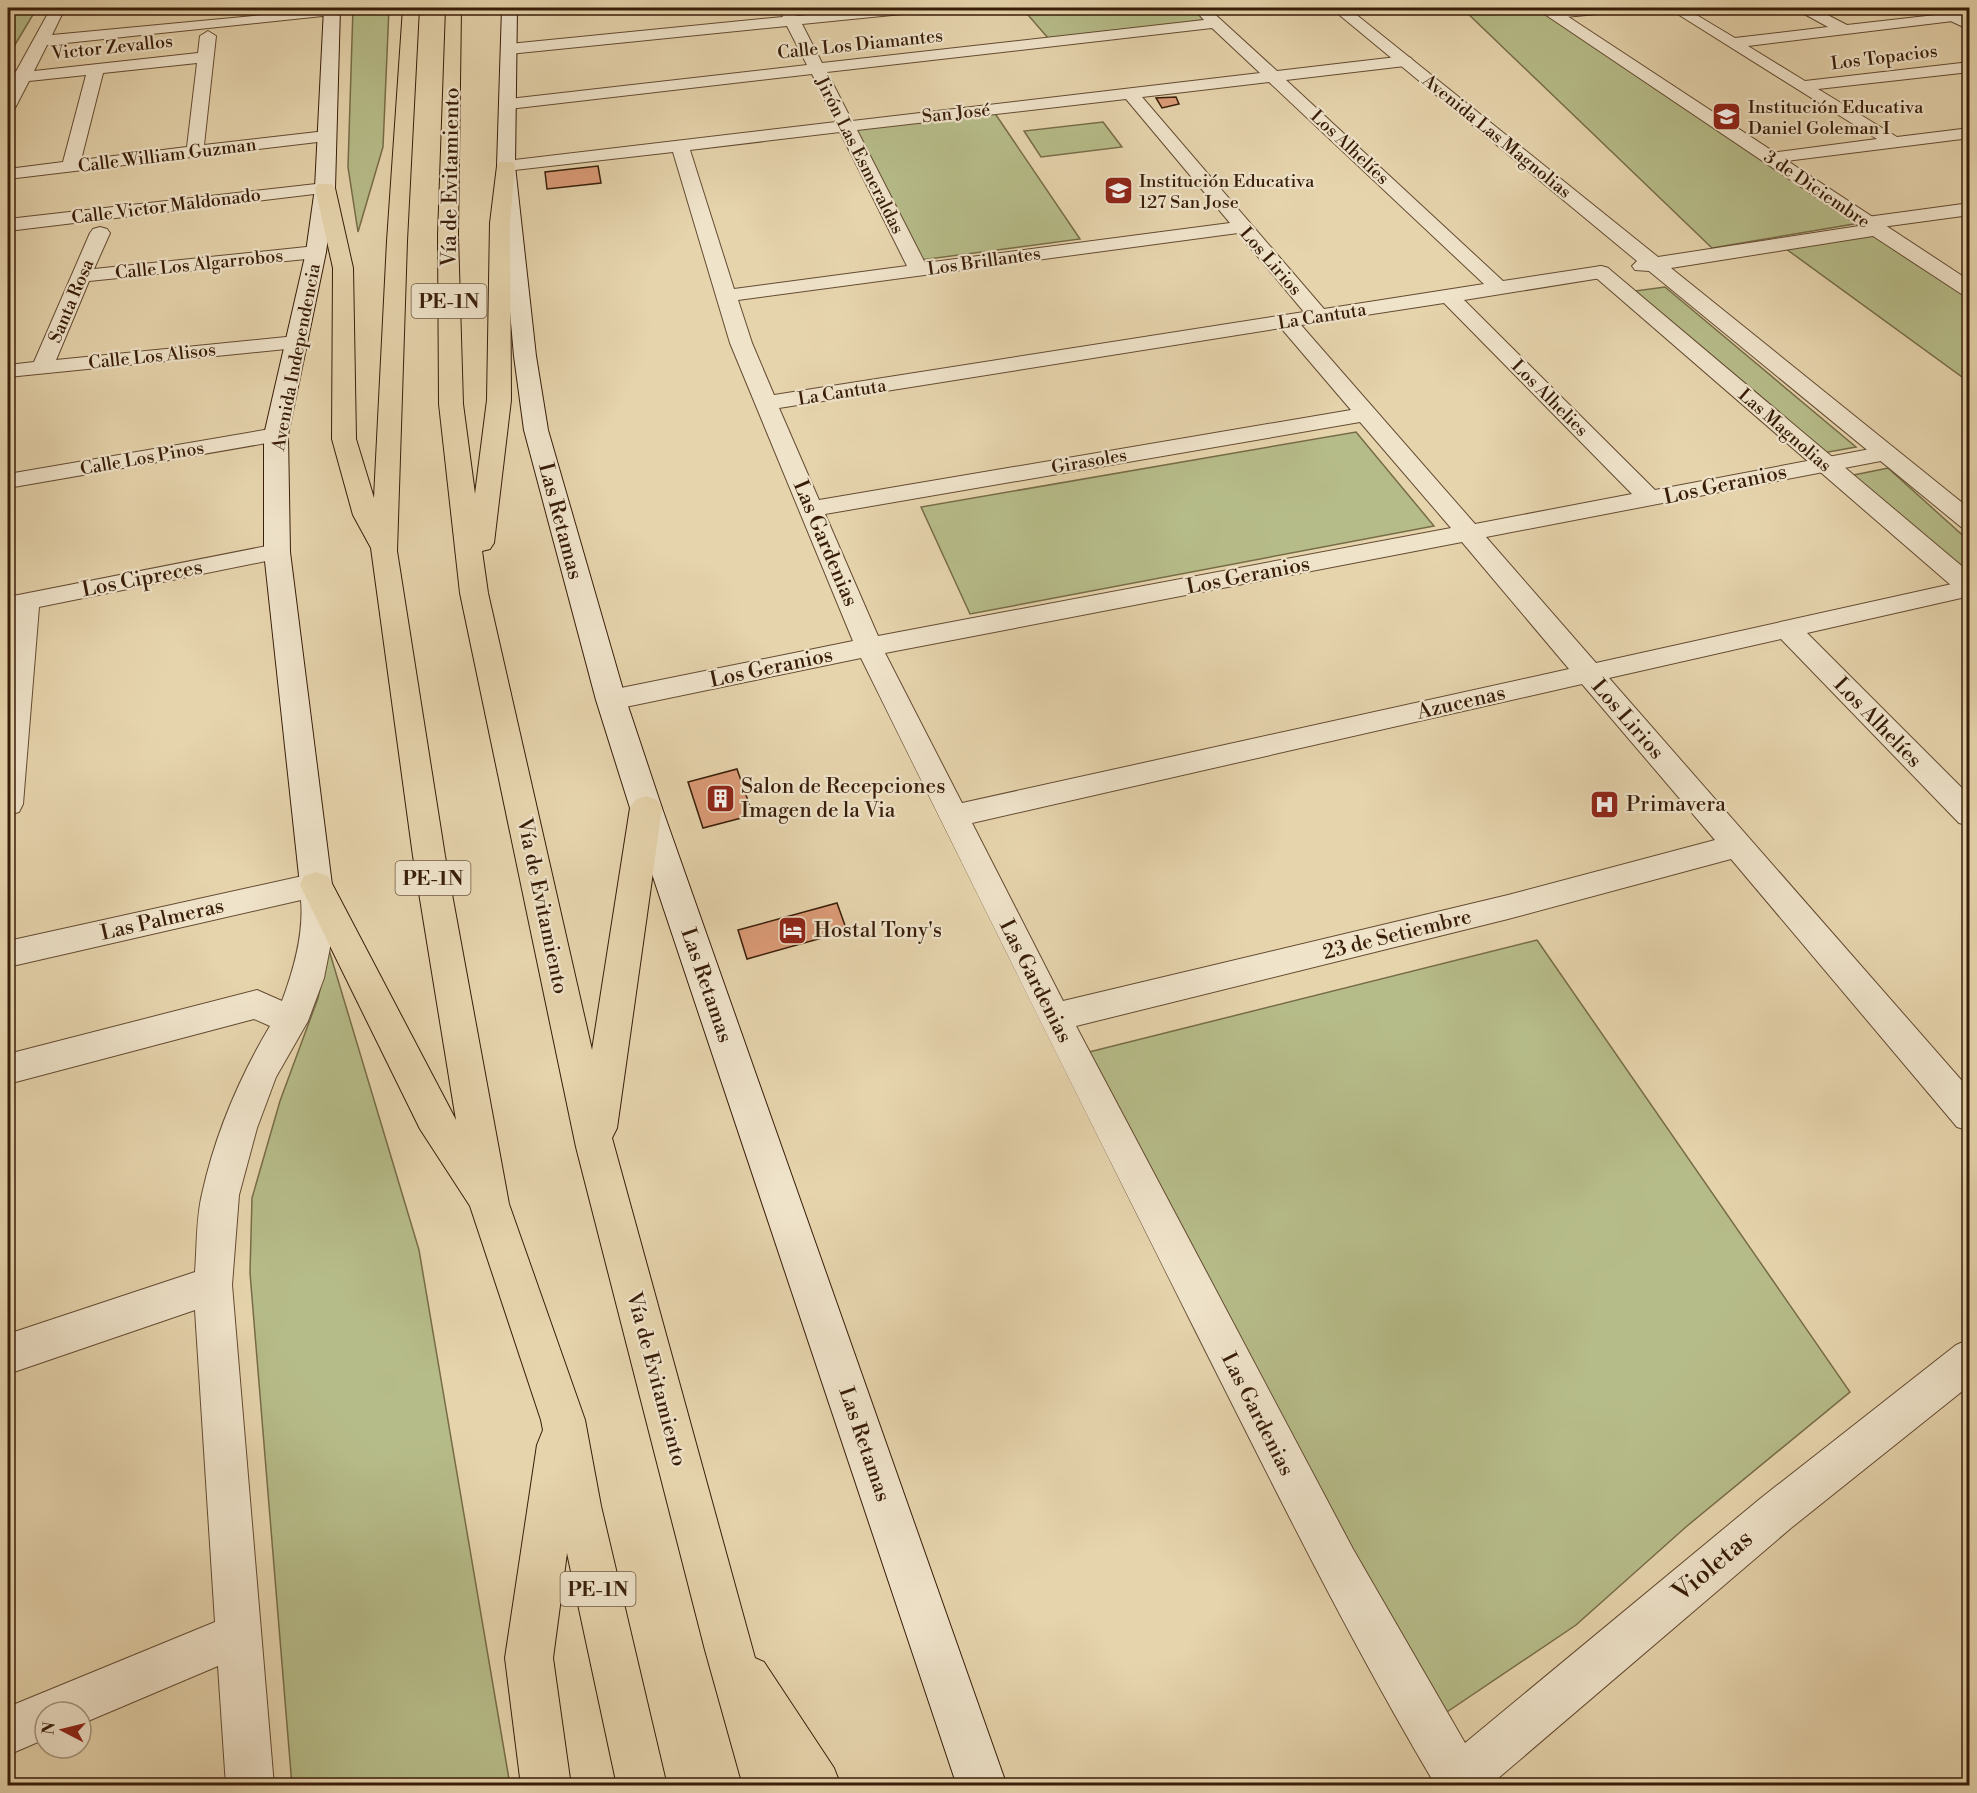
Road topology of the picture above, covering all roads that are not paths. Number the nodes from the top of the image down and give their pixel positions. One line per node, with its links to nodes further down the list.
1 (58, 8): 20 (street)
2 (411, 8): 74 (highway, PE-1N)
3 (453, 8): 77 (highway, Vía de Evitamiento / PE-1N)
4 (509, 8): 22 (main road, Las Retamas)
5 (922, 8): 14 (street)
6 (1199, 8): 17 (street, Los Alhelíes)
7 (1339, 8): 24 (main road, Avenida Las Magnolias)
8 (1617, 8): 13 (street)
9 (1675, 8): 21 (street)
10 (1804, 8): 19 (street)
11 (1935, 8): 16 (main road)
12 (332, 9): 15 (street); 36 (main road, Avenida Independencia)
13 (1550, 11): 40 (main road, 3 de Diciembre)
14 (789, 14): 22 (street); 27 (street, Jirón Las Esmeraldas)
15 (208, 15): 20 (street); 23 (street)
16 (1953, 17): 18 (main road); 19 (street)
17 (1216, 23): 27 (street, Calle Los Diamantes); 29 (street, Los Alhelíes)
18 (1970, 25)
19 (1845, 30): 21 (street)
20 (39, 41): 28 (street)
21 (1734, 43): 30 (street)
22 (509, 49): 32 (main road, Las Retamas)
23 (207, 57): 26 (street, Victor Zevallos); 39 (street)
24 (1405, 61): 29 (street, San José); 51 (main road, Avenida Las Magnolias)
25 (1970, 67): 30 (street, Los Topacios)
26 (96, 69): 28 (street, Victor Zevallos); 41 (street)
27 (815, 69): 32 (street, Calle Los Diamantes); 34 (street, Jirón Las Esmeraldas)
28 (21, 77): 33 (street)
29 (1275, 77): 31 (street, San José); 56 (street, Los Alhelíes)
30 (1803, 86): 37 (street)
31 (1131, 94): 34 (street, San José); 48 (street, Los Lirios)
32 (508, 104): 42 (main road, Las Retamas)
33 (8, 106)
34 (845, 126): 38 (street, San José); 52 (street, Jirón Las Esmeraldas)
35 (1970, 132): 37 (street)
36 (326, 136): 39 (street, Calle William Guzman); 44 (main road, Avenida Independencia)
37 (1893, 142): 40 (street)
38 (680, 145): 42 (street, San José); 57 (street, Las Gardenias)
39 (195, 151): 41 (street, Calle William Guzman)
40 (1770, 158): 47 (main road, 3 de Diciembre)
41 (71, 166): 43 (street, Calle William Guzman)
42 (506, 166): 77 (highway); 82 (main road, Las Retamas)
43 (8, 174)
44 (325, 188): 46 (street, Calle Victor Maldonado); 50 (main road, Avenida Independencia); 74 (highway)
45 (1970, 209): 47 (street, La Cantuta)
46 (8, 225)
47 (1872, 226): 51 (main road, La Cantuta); 55 (main road, 3 de Diciembre)
48 (1242, 227): 52 (street, Los Brillantes); 59 (street, Los Lirios)
49 (100, 233): 54 (street, Santa Rosa)
50 (316, 252): 54 (street, Calle Los Algarrobos); 61 (main road, Avenida Independencia)
51 (1655, 264): 53 (main road, La Cantuta); 67 (main road)
52 (919, 270): 57 (street, Los Brillantes)
53 (1601, 272): 56 (street, La Cantuta); 68 (main road, Las Magnolias)
54 (83, 276): 62 (street, Santa Rosa)
55 (1966, 286)
56 (1499, 288): 58 (street, La Cantuta)
57 (726, 296): 64 (street, Las Gardenias)
58 (1449, 296): 59 (street, La Cantuta); 70 (street, Los Alhelies)
59 (1319, 317): 60 (street, La Cantuta)
60 (1287, 322): 64 (street, La Cantuta); 65 (street, Los Lirios)
61 (296, 342): 62 (street, Calle Los Alisos); 66 (main road, Avenida Independencia)
62 (42, 368): 63 (street, Calle Los Alisos)
63 (8, 371)
64 (768, 404): 71 (street, Las Gardenias)
65 (1367, 414): 71 (street, Girasoles); 73 (street, Los Lirios)
66 (276, 435): 69 (street, Calle Los Pinos); 75 (main road, Avenida Independencia)
67 (1886, 453): 68 (street, Los Geranios); 72 (main road)
68 (1824, 464): 70 (street, Los Geranios); 76 (main road, Las Magnolias)
69 (8, 482)
70 (1651, 500): 73 (street, Los Geranios)
71 (811, 509): 80 (street, Las Gardenias)
72 (1970, 522)
73 (1469, 533): 80 (street, Los Geranios); 81 (street, Los Lirios)
74 (384, 551): 95 (highway, PE-1N)
75 (277, 552): 78 (street, Los Cipreces); 88 (main road, Avenida Independencia)
76 (1970, 587): 79 (street, Azucenas)
77 (474, 592): 94 (highway, Vía de Evitamiento / PE-1N)
78 (17, 603): 83 (street)
79 (1787, 629): 81 (street, Azucenas); 85 (street, Los Alhelíes)
80 (868, 646): 82 (street, Los Geranios); 86 (street, Las Gardenias)
81 (1590, 673): 86 (street, Azucenas); 87 (street, Los Lirios)
82 (610, 700): 84 (main road, Las Retamas)
83 (8, 804)
84 (646, 808): 94 (highway); 111 (main road, Las Retamas)
85 (1970, 815)
86 (953, 816): 90 (street, Las Gardenias)
87 (1737, 846): 90 (street, 23 de Setiembre); 93 (street, Los Lirios)
88 (316, 885): 89 (street, Las Palmeras); 91 (street); 95 (highway)
89 (8, 954)
90 (1055, 1017): 105 (street, Las Gardenias)
91 (291, 1021): 92 (street); 96 (street)
92 (8, 1069)
93 (1970, 1116)
94 (595, 1147): 101 (highway, Vía de Evitamiento / PE-1N)
95 (489, 1204): 99 (highway, PE-1N)
96 (213, 1285): 97 (street); 100 (street)
97 (8, 1354)
98 (1970, 1359): 105 (street, Violetas)
99 (563, 1420): 107 (highway); 108 (highway, PE-1N)
100 (240, 1634): 102 (street); 106 (street)
101 (729, 1650): 109 (highway, Vía de Evitamiento / PE-1N); 110 (highway)
102 (82, 1700)
103 (33, 1720): 104 (street)
104 (8, 1731)
105 (1462, 1782)
106 (250, 1785)
107 (546, 1785)
108 (642, 1785)
109 (768, 1785)
110 (816, 1785)
111 (982, 1785)

